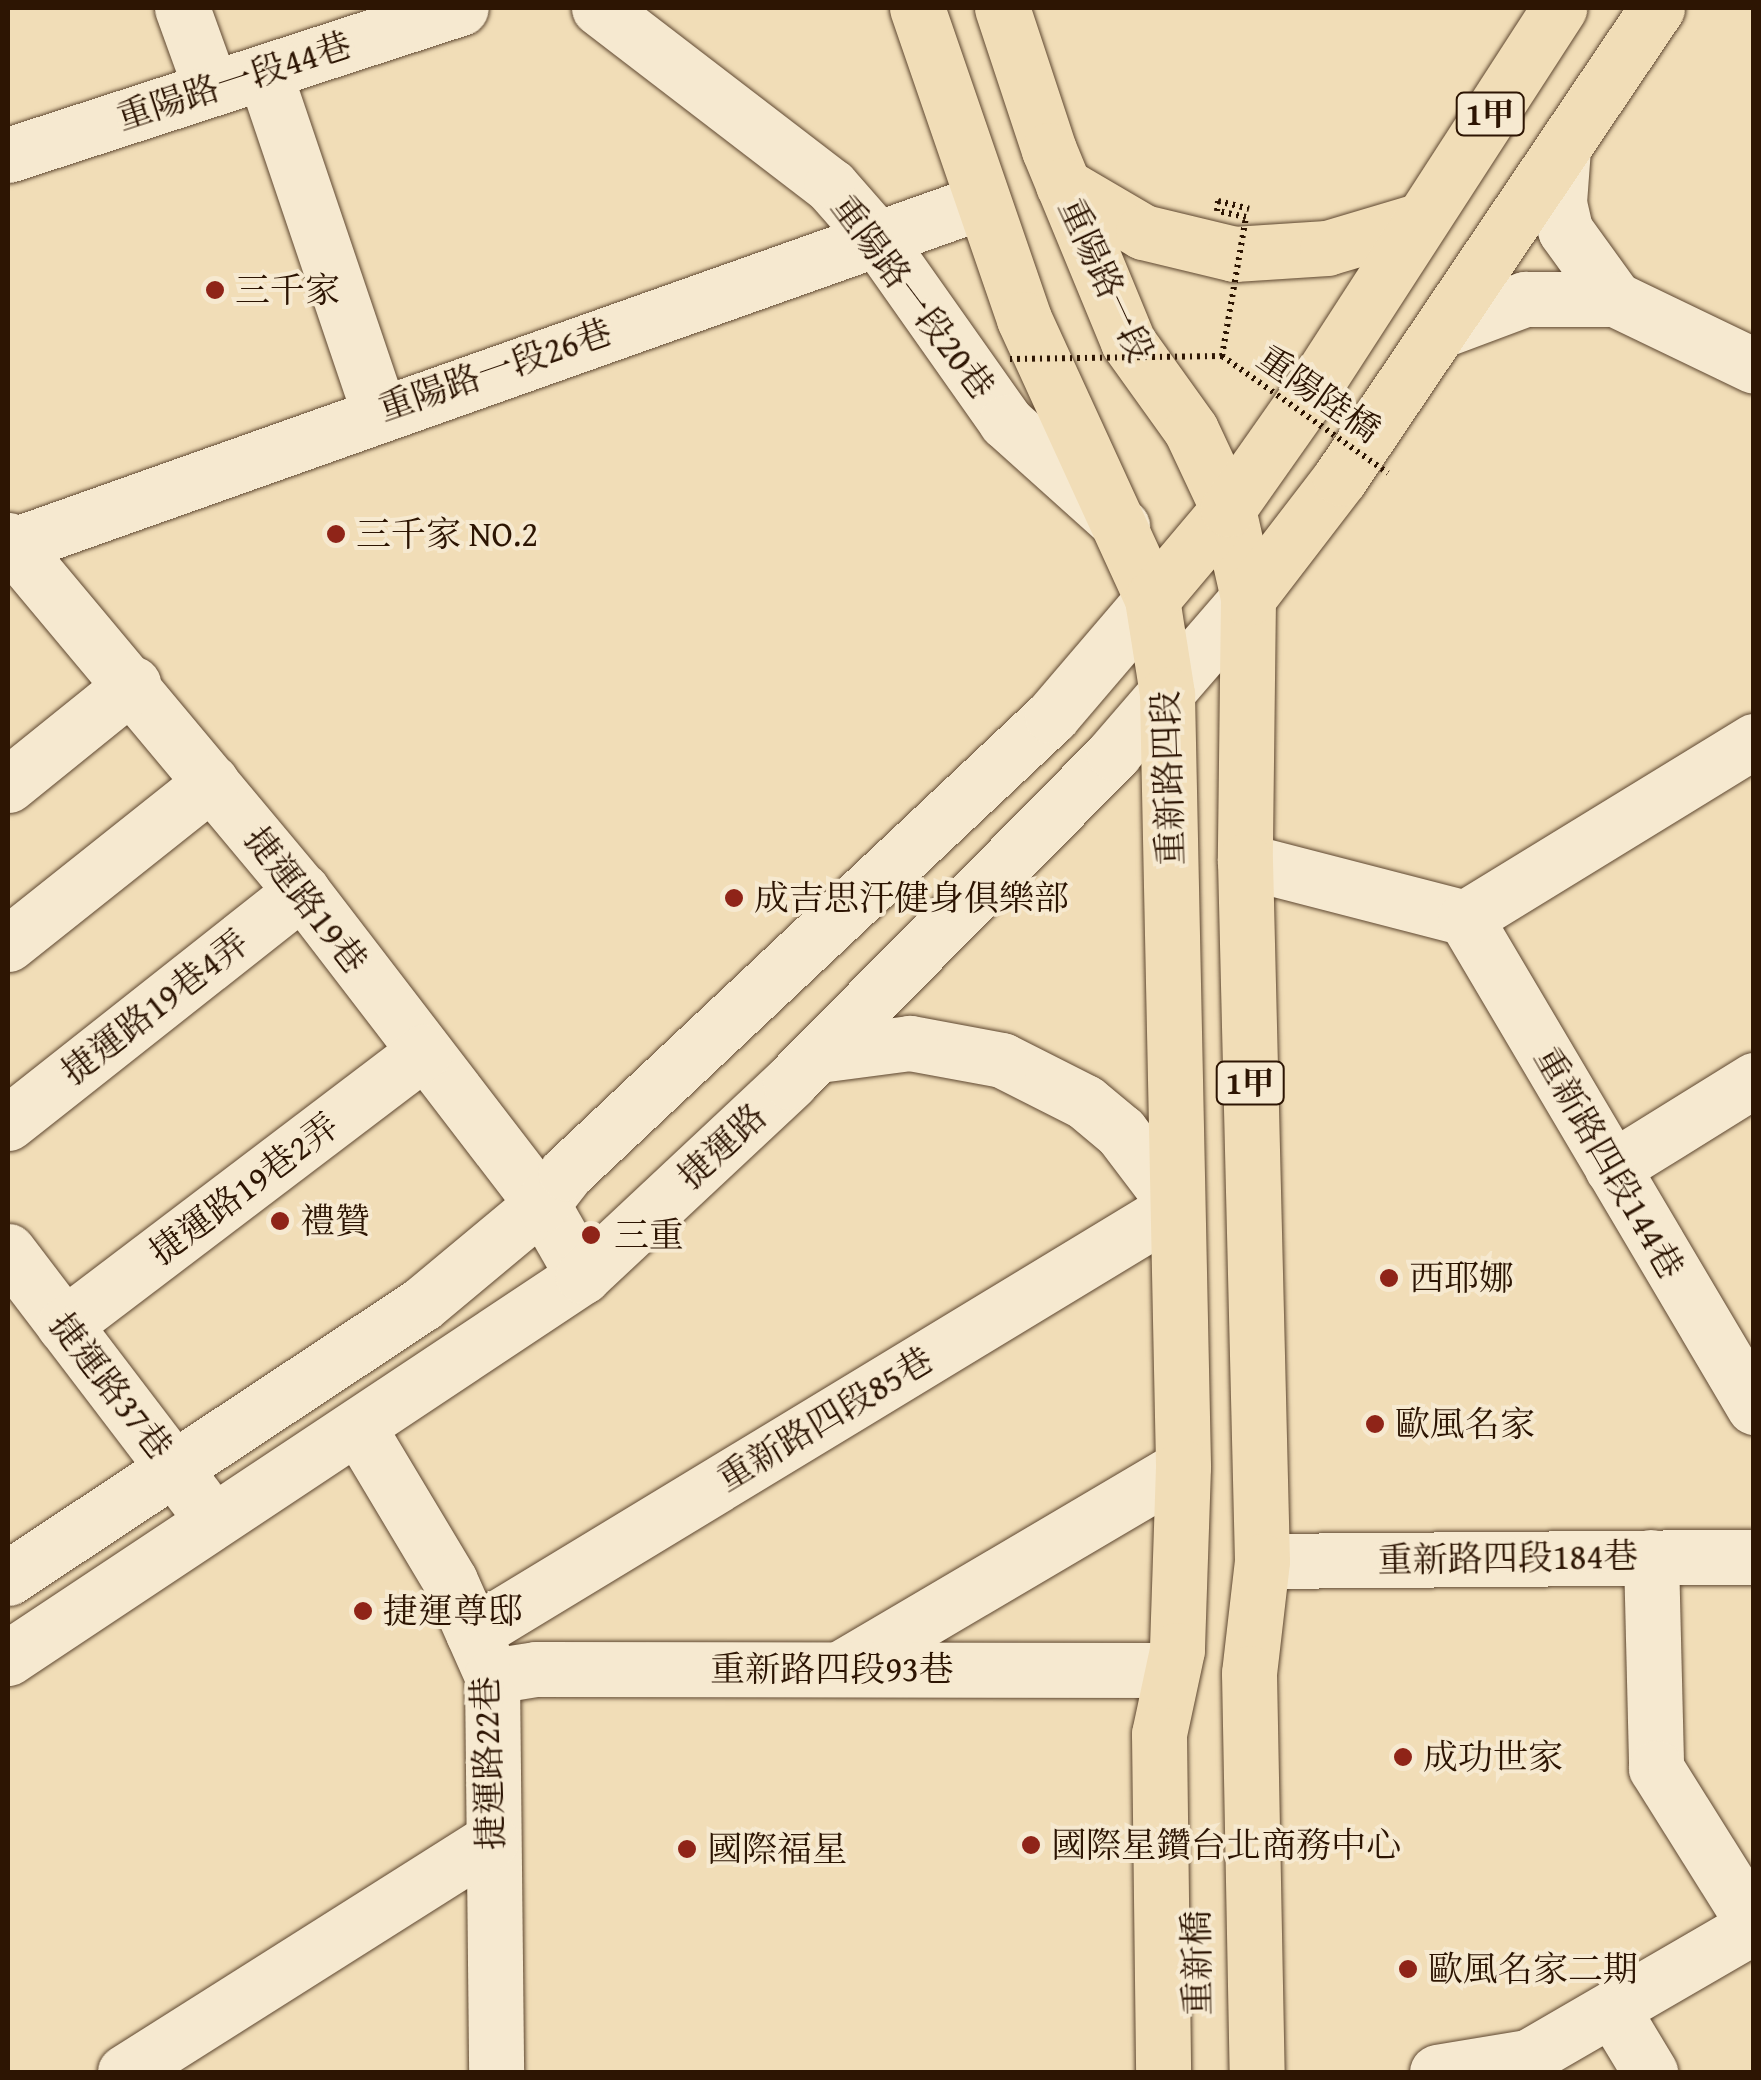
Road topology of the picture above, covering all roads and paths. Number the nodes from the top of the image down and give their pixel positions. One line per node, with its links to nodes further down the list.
1 (182, 8): 9 (street)
2 (462, 8): 8 (street, 重陽路一段44巷)
3 (599, 8): 16 (street, 重陽路一段20巷)
4 (917, 8): 13 (main road)
5 (1002, 8): 12 (main road, 重陽路一段)
6 (1559, 8): 15 (main road, 1甲)
7 (1658, 8): 10 (main road, 1甲)
8 (264, 72): 9 (street, 重陽路一段44巷); 22 (street)
9 (211, 88): 11 (street, 重陽路一段44巷)
10 (1563, 148): 17 (street); 18 (main road, 1甲)
11 (8, 155)
12 (1063, 186): 15 (main road); 24 (main road, 重陽路一段)
13 (981, 202): 16 (street, 重陽路一段26巷); 25 (main road)
14 (1249, 208): 19 (path, 重陽陸橋, bridge)
15 (1421, 220): 24 (main road, 1甲)
16 (875, 236): 22 (street, 重陽路一段26巷); 25 (street, 重陽路一段20巷)
17 (1614, 298): 18 (street); 21 (street)
18 (1442, 330): 23 (main road, 1甲)
19 (1222, 356): 20 (path, 重陽陸橋, bridge); 23 (path, 重陽陸橋, bridge)
20 (1010, 359)
21 (1754, 366)
22 (380, 411): 26 (street, 重陽路一段26巷)
23 (1364, 476): 27 (main road)
24 (1228, 509): 27 (main road, 重陽路一段); 28 (main road, 1甲)
25 (1122, 526): 28 (main road)
26 (9, 543): 29 (street, 捷運路19巷)
27 (1248, 598): 30 (street, 捷運路); 34 (main road, 1甲)
28 (1152, 599): 30 (main road, 重新路四段 / 1甲); 43 (street)
29 (133, 684): 32 (street, 捷運路19巷); 33 (street)
30 (1168, 694): 39 (street, 捷運路); 44 (main road, 重新路四段 / 1甲)
31 (1754, 741): 36 (street)
32 (212, 782): 35 (street, 捷運路19巷); 37 (street)
33 (8, 785)
34 (1245, 860): 36 (street); 55 (main road, 1甲)
35 (302, 890): 38 (street, 捷運路19巷); 41 (street, 捷運路19巷4弄)
36 (1466, 918): 42 (street, 重新路四段144巷)
37 (8, 944)
38 (424, 1052): 43 (street, 捷運路19巷); 47 (street, 捷運路19巷2弄)
39 (818, 1055): 44 (street); 46 (street, 捷運路)
40 (1754, 1080): 42 (street)
41 (8, 1123)
42 (1612, 1168): 48 (street, 重新路四段144巷)
43 (542, 1204): 46 (street, 捷運路19巷); 51 (street)
44 (1177, 1206): 50 (main road, 重新路四段 / 1甲); 57 (street, 重新路四段85巷)
45 (8, 1251): 47 (street, 捷運路37巷)
46 (583, 1276): 49 (street, 捷運路)
47 (64, 1326): 51 (street, 捷運路37巷)
48 (1746, 1377)
49 (358, 1426): 52 (street, 捷運路); 57 (street, 捷運路22巷)
50 (1182, 1467): 59 (main road, 重新路四段 / 1甲); 60 (street)
51 (177, 1472): 52 (street, 捷運路37巷); 56 (street)
52 (215, 1522): 58 (street, 捷運路)
53 (1754, 1556): 54 (street, 重新路四段184巷)
54 (1651, 1557): 55 (street, 重新路四段184巷); 62 (street)
55 (1262, 1565): 68 (main road, 重新橋 / 1甲); 69 (main road)
56 (8, 1578)
57 (482, 1654): 60 (street, 重新路四段93巷); 61 (street, 捷運路22巷)
58 (8, 1658)
59 (1180, 1664): 60 (street, 重新路四段93巷); 66 (main road); 67 (main road, 重新橋 / 1甲)
60 (840, 1668)
61 (492, 1841): 64 (street); 65 (street, 捷運路22巷)
62 (1754, 1925): 63 (street)
63 (1612, 2009): 70 (street); 71 (street)
64 (125, 2072)
65 (496, 2072)
66 (1163, 2072)
67 (1199, 2072)
68 (1256, 2072)
69 (1286, 2072)
70 (1437, 2072)
71 (1650, 2072)

